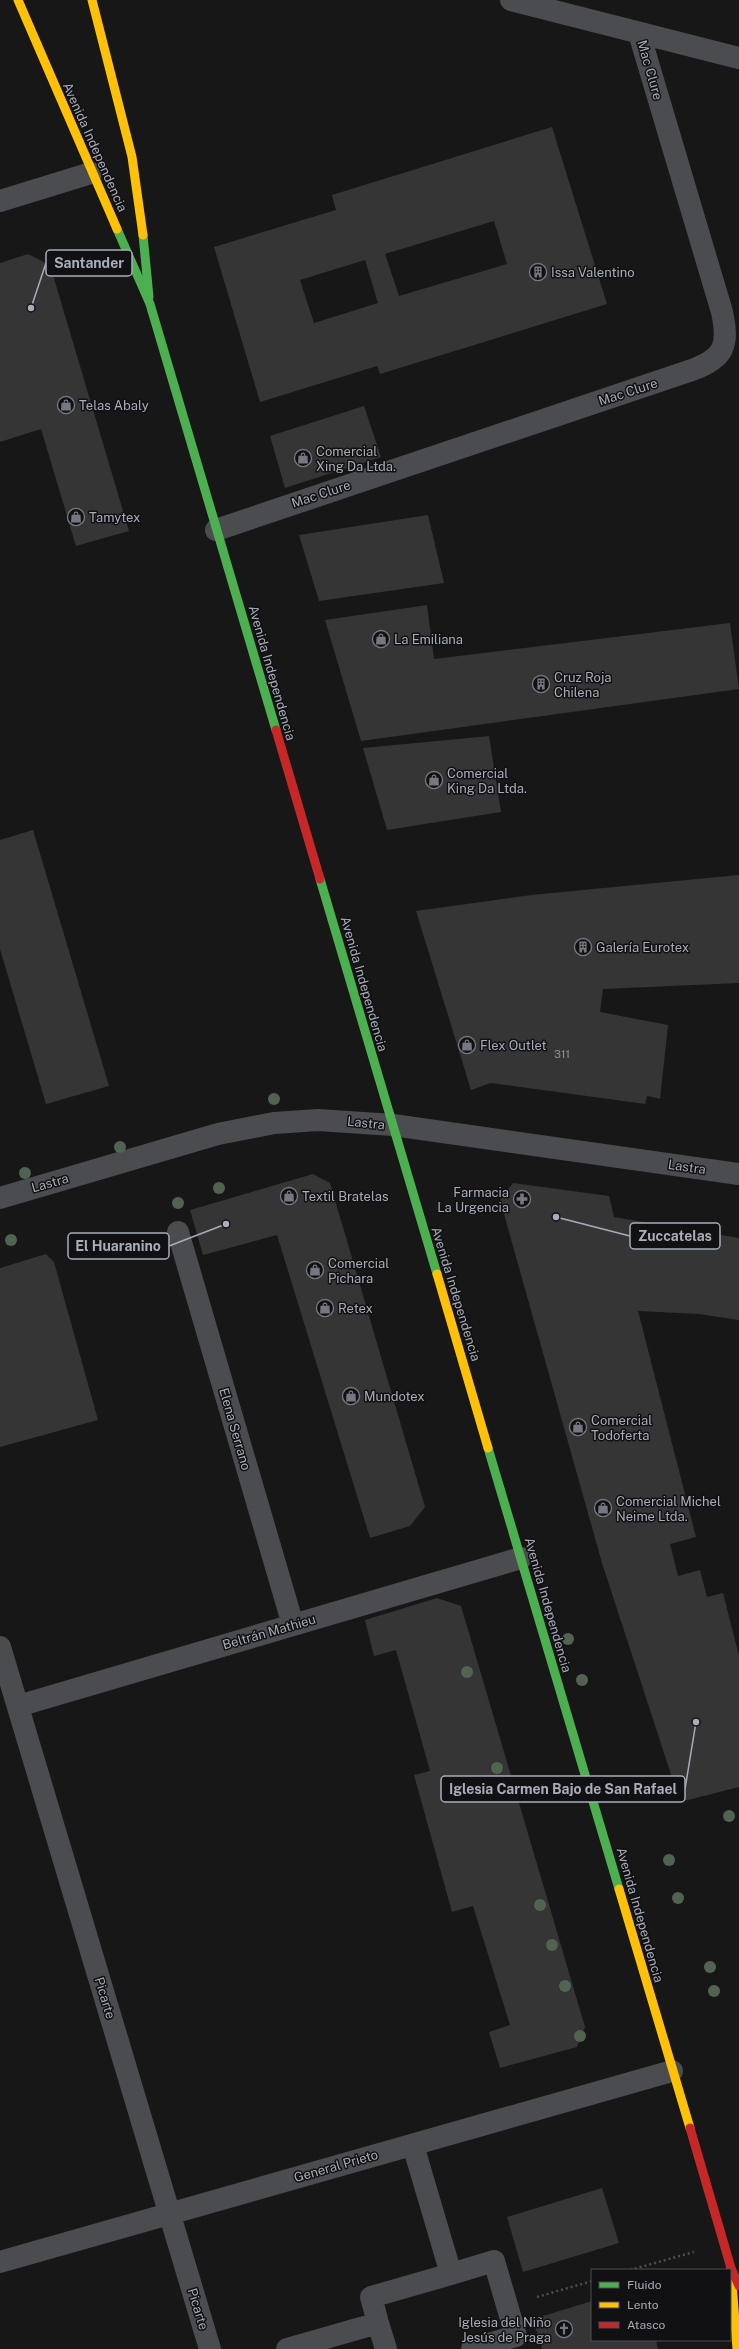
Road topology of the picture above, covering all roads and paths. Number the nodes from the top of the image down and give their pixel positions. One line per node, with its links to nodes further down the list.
1 (18, 0): 6 (main road, Avenida Independencia)
2 (92, 0): 8 (main road, Avenida Independencia)
3 (511, 0): 4 (street)
4 (639, 33): 5 (street); 9 (street, Mac Clure)
5 (739, 58)
6 (91, 173): 7 (street); 8 (main road, Avenida Independencia)
7 (0, 201)
8 (150, 304): 9 (main road, Avenida Independencia)
9 (216, 530): 10 (main road, Avenida Independencia)
10 (393, 1125): 11 (street, Lastra); 12 (street, Lastra); 14 (main road, Avenida Independencia)
11 (739, 1174)
12 (0, 1198)
13 (178, 1232): 15 (street, Elena Serrano)
14 (521, 1558): 15 (street, Beltrán Mathieu); 18 (main road, Avenida Independencia)
15 (293, 1625): 17 (street, Beltrán Mathieu)
16 (0, 1647): 17 (street, Picarte)
17 (18, 1706): 20 (street, Picarte)
18 (672, 2071): 19 (street, General Prieto); 21 (main road, Avenida Independencia)
19 (413, 2145): 20 (street, General Prieto); 24 (street)
20 (169, 2213): 22 (street, General Prieto); 29 (street, Picarte)
21 (724, 2243): 23 (path); 25 (main road, Avenida Independencia)
22 (0, 2262)
23 (633, 2269)
24 (451, 2274): 27 (street); 28 (street)
25 (736, 2274): 33 (main road, Avenida Independencia)
26 (591, 2281): 27 (path)
27 (507, 2305): 32 (street)
28 (378, 2323): 30 (street); 31 (street)
29 (210, 2349)
30 (287, 2349)
31 (386, 2349)
32 (472, 2349)
33 (737, 2349)

